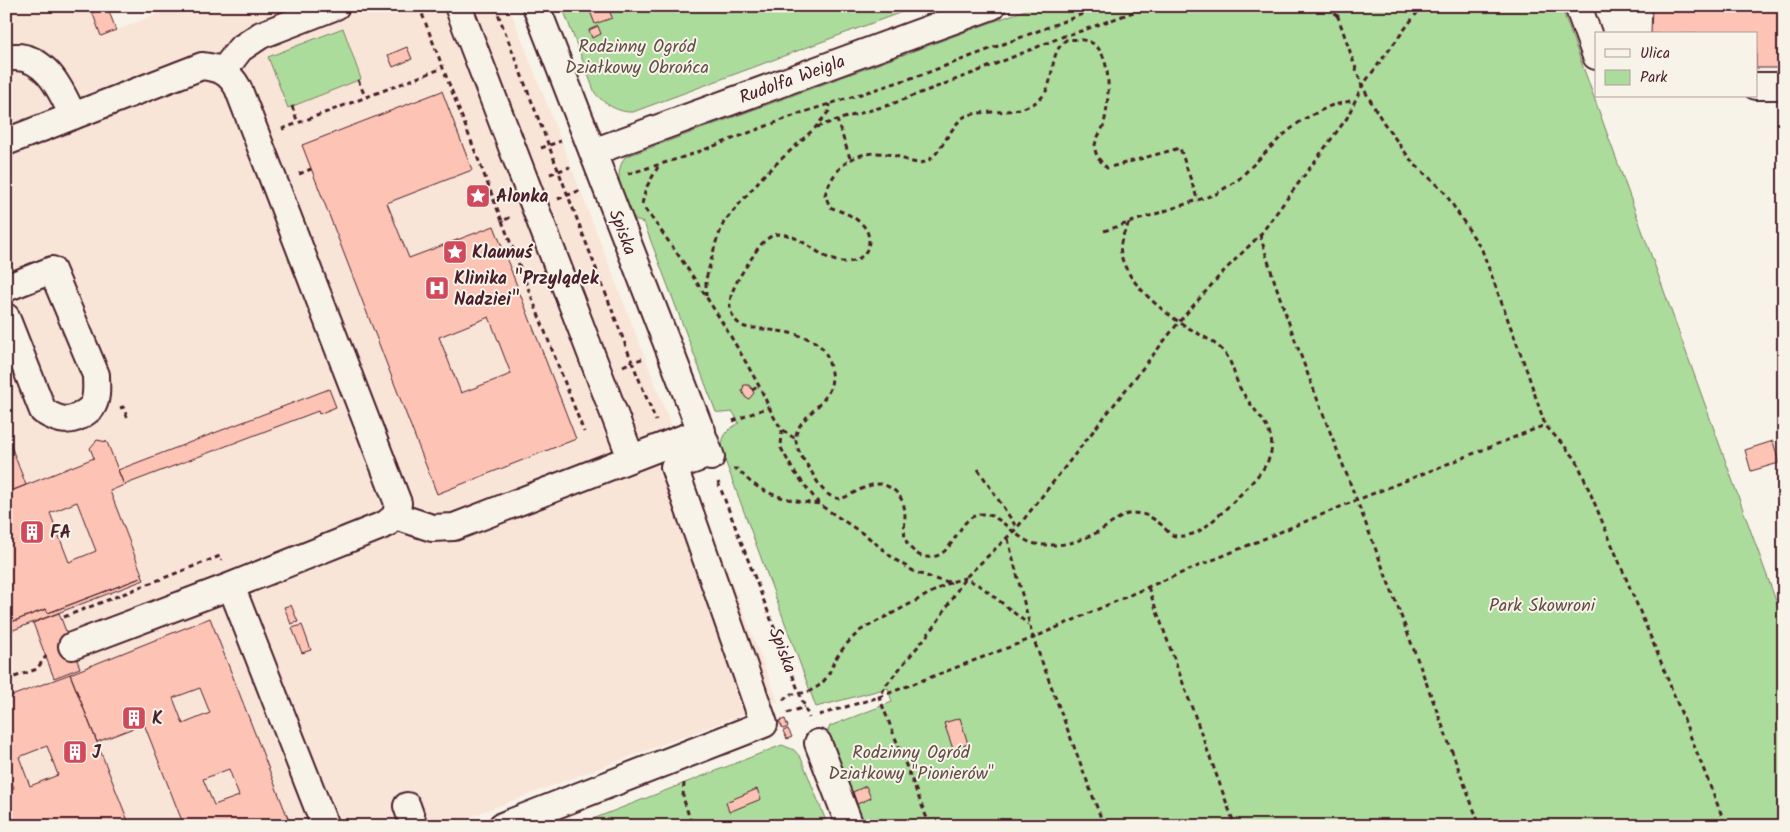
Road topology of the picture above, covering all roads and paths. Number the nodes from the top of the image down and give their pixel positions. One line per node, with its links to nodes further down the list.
1 (336, 6): 18 (street)
2 (419, 6): 17 (path)
3 (458, 6): 51 (street)
4 (495, 6): 35 (path)
5 (536, 6): 34 (street, Spiska)
6 (992, 6): 34 (street, Rudolfa Weigla)
7 (1104, 6): 25 (path)
8 (1150, 6): 14 (path)
9 (1329, 6): 13 (path)
10 (1337, 6): 13 (path)
11 (1422, 6): 20 (path)
12 (1578, 6): 15 (street)
13 (1338, 17): 20 (path)
14 (1065, 38): 28 (path); 33 (path); 39 (path)
15 (1595, 53)
16 (6, 58): 27 (street)
17 (443, 68): 23 (path); 38 (path)
18 (224, 70): 27 (street); 32 (street)
19 (358, 80): 23 (path)
20 (1362, 86): 24 (path); 56 (path)
21 (1758, 86): 22 (street)
22 (1784, 86)
23 (365, 96): 29 (path)
24 (1355, 100): 39 (path); 45 (path)
25 (830, 104): 30 (path); 40 (path)
26 (292, 106): 29 (path)
27 (73, 116): 31 (street)
28 (837, 120): 30 (path); 33 (path)
29 (298, 123): 32 (path)
30 (815, 128): 47 (path)
31 (6, 142)
32 (261, 148): 66 (street)
33 (850, 158): 59 (path)
34 (583, 159): 35 (path); 61 (street, Spiska)
35 (559, 170): 37 (path)
36 (581, 190): 37 (path)
37 (568, 195): 50 (path)
38 (492, 196)
39 (1198, 201): 43 (path)
40 (642, 205): 41 (path); 47 (path)
41 (640, 213)
42 (502, 221): 58 (path)
43 (1128, 223): 44 (path); 49 (path)
44 (1104, 231)
45 (1260, 235): 49 (path); 64 (path)
46 (6, 288): 48 (street)
47 (706, 298): 52 (path)
48 (6, 317)
49 (1179, 322): 67 (path); 68 (path)
50 (632, 362): 51 (path); 60 (path)
51 (599, 375): 62 (street)
52 (760, 386): 53 (path); 54 (path)
53 (752, 390)
54 (769, 408): 55 (path); 57 (path)
55 (732, 421)
56 (1545, 425): 64 (path); 91 (path)
57 (782, 430): 59 (path); 65 (path)
58 (584, 432)
59 (796, 438): 68 (path)
60 (665, 445): 61 (street); 62 (street)
61 (713, 457): 65 (path); 79 (path, Spiska); 84 (street)
62 (631, 458): 66 (street)
63 (978, 469): 67 (path)
64 (1357, 500): 73 (path); 90 (path)
65 (820, 504): 71 (path)
66 (396, 516): 72 (street)
67 (1017, 528): 68 (path)
68 (1013, 532): 69 (path)
69 (1008, 539): 70 (path); 74 (path)
70 (965, 578): 71 (path); 74 (path); 80 (path)
71 (951, 582): 79 (path)
72 (231, 586): 76 (street); 83 (street)
73 (1148, 587): 75 (path); 89 (path)
74 (1028, 624): 75 (path)
75 (1033, 638): 80 (path); 88 (path)
76 (72, 646)
77 (46, 656): 78 (path)
78 (6, 680)
79 (800, 694): 81 (path, Spiska)
80 (879, 697): 81 (path); 87 (path)
81 (814, 731): 86 (street)
82 (684, 782): 85 (path)
83 (324, 826)
84 (502, 826)
85 (692, 826)
86 (850, 826)
87 (930, 826)
88 (1104, 826)
89 (1235, 826)
90 (1480, 826)
91 (1726, 826)

